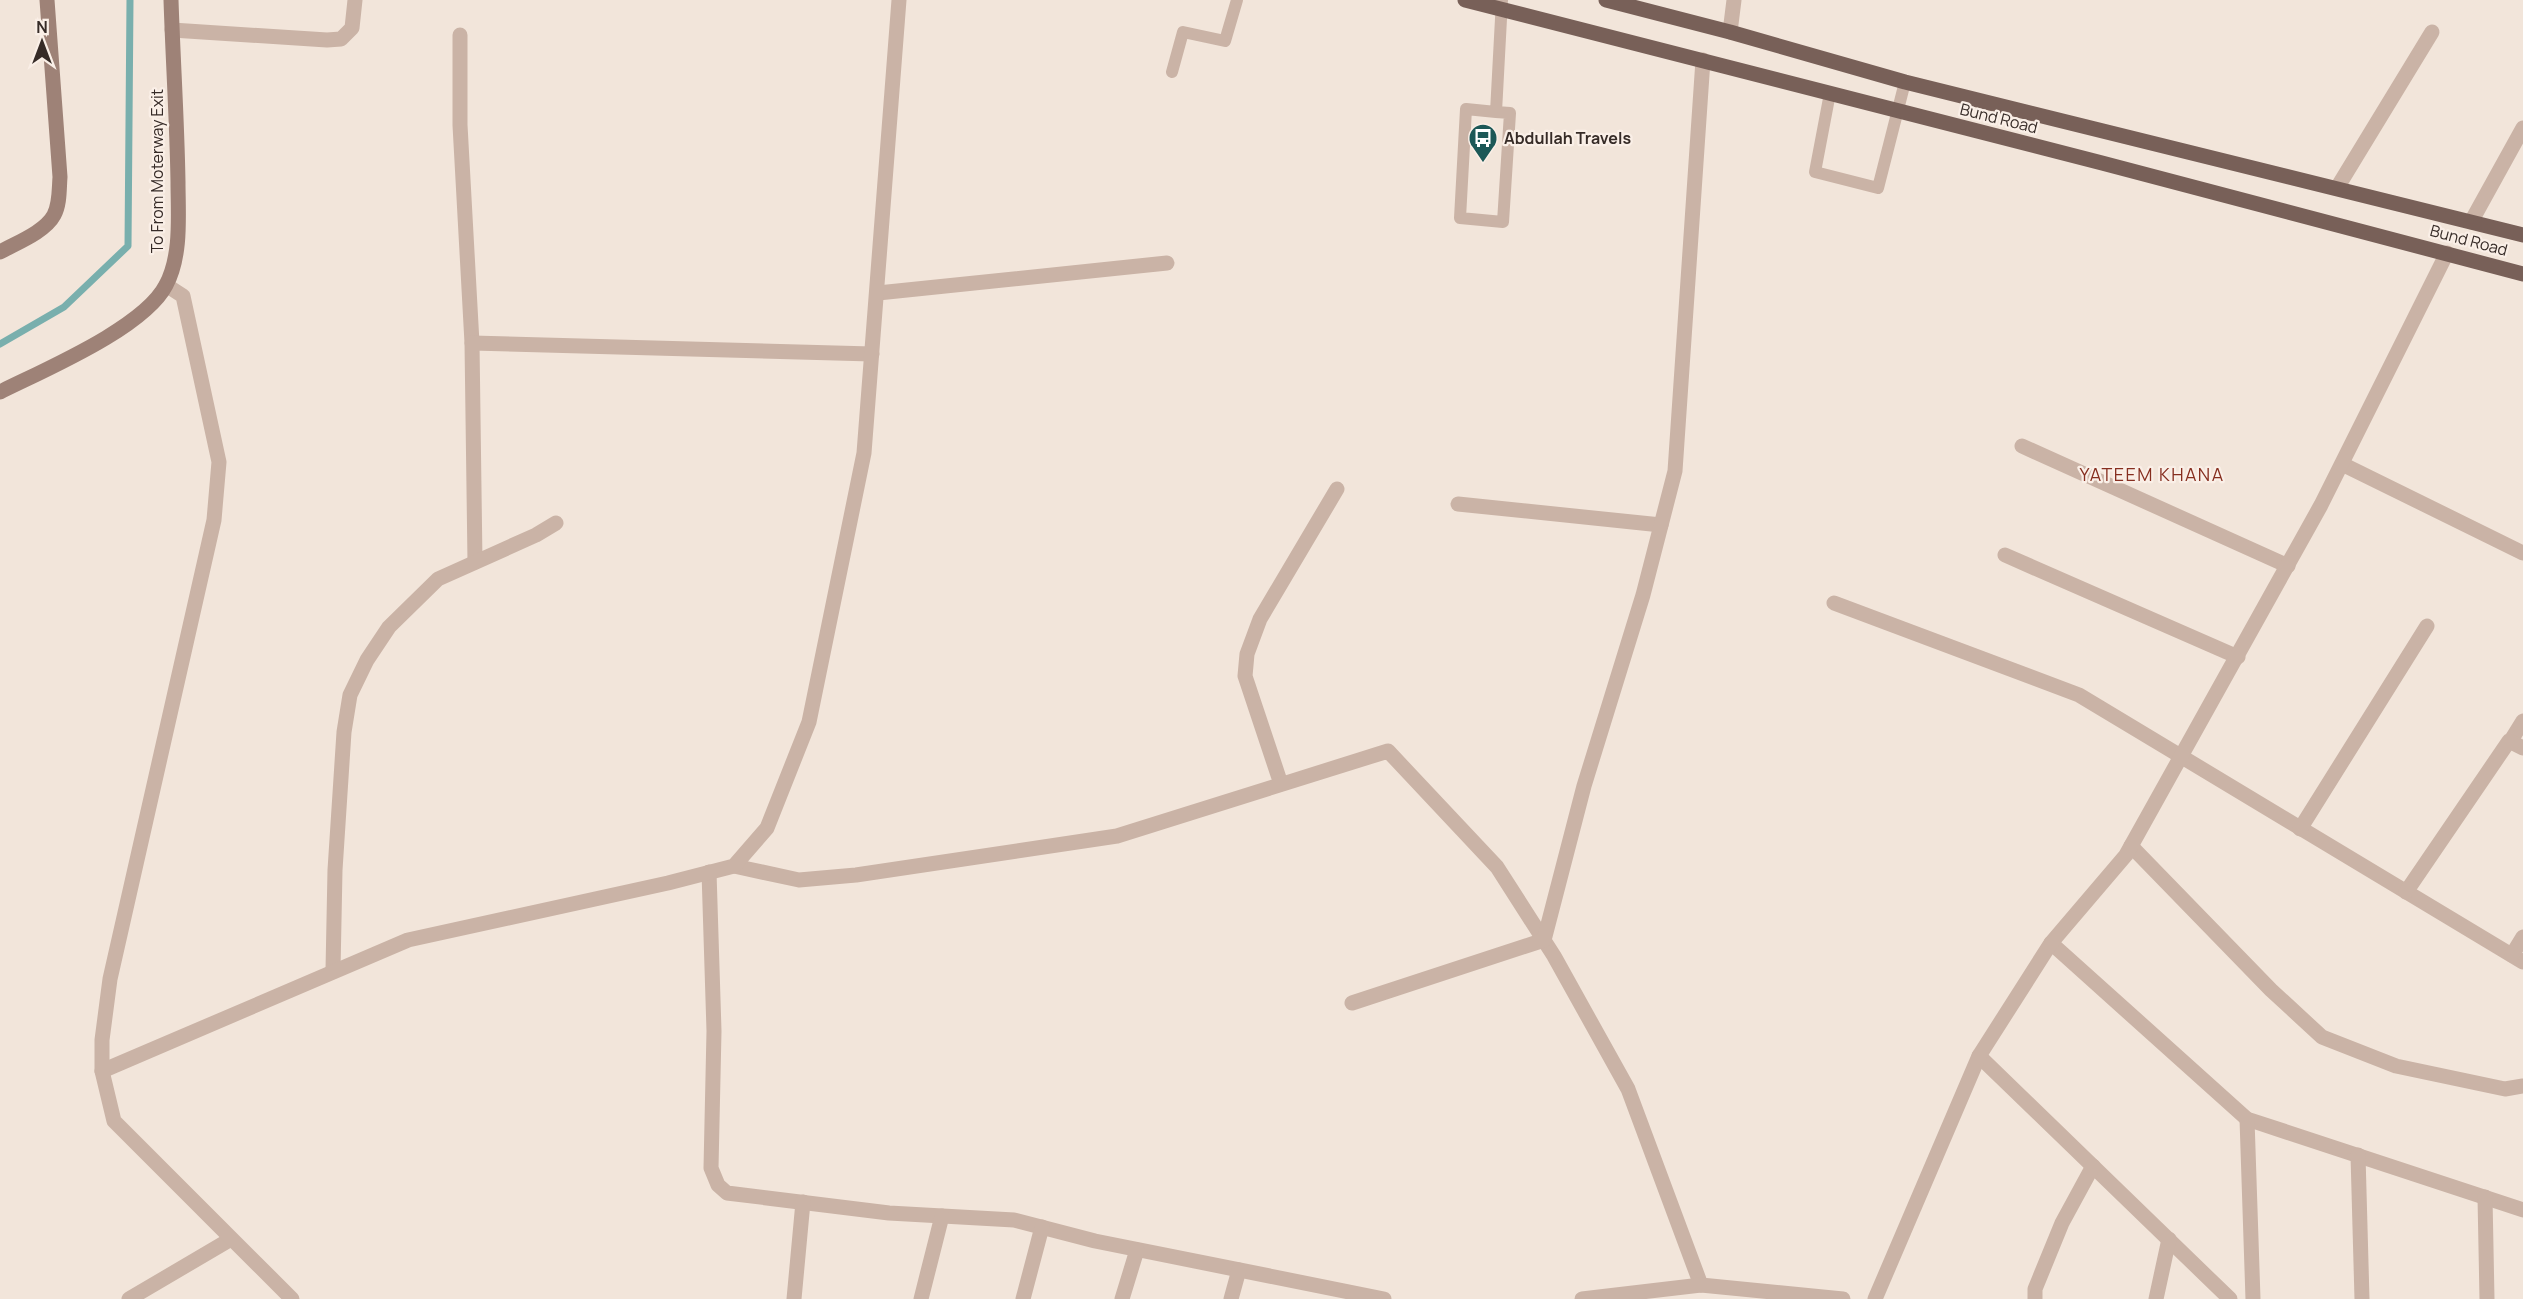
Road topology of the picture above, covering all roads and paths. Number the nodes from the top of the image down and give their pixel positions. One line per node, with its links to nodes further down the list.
1 (47, 0): 24 (main road)
2 (171, 0): 10 (main road, To From Moterway Exit)
3 (355, 0): 10 (street)
4 (899, 0): 29 (street)
5 (1237, 0): 15 (lane)
6 (1465, 0): 9 (main road, Bund Road)
7 (1606, 0): 11 (main road, Bund Road)
8 (1734, 0): 11 (street)
9 (1501, 5): 14 (main road, Bund Road); 19 (lane)
10 (172, 30): 28 (main road, To From Moterway Exit)
11 (1730, 32): 16 (main road, Bund Road)
12 (2432, 32): 21 (street)
13 (460, 35): 30 (street)
14 (1703, 60): 17 (main road, Bund Road); 38 (street)
15 (1172, 72)
16 (1905, 82): 18 (lane); 21 (main road, Bund Road)
17 (1830, 93): 18 (main road, Bund Road); 18 (lane)
18 (1898, 111): 25 (main road, Bund Road)
19 (1496, 112): 19 (lane)
20 (2523, 128): 22 (street)
21 (2337, 188): 22 (main road, Bund Road)
22 (2471, 222): 23 (main road, Bund Road)
23 (2523, 236)
24 (0, 252)
25 (2447, 253): 27 (main road, Bund Road); 34 (street)
26 (1167, 263): 29 (street)
27 (2523, 274)
28 (166, 285): 32 (main road, To From Moterway Exit); 62 (street)
29 (878, 293): 31 (street)
30 (472, 343): 31 (street); 41 (street)
31 (872, 354): 52 (street)
32 (0, 392)
33 (2022, 446): 42 (street)
34 (2342, 464): 39 (street); 42 (street)
35 (1337, 489): 49 (street)
36 (1458, 504): 38 (street)
37 (556, 523): 41 (street)
38 (1661, 525): 56 (street)
39 (2523, 553)
40 (2005, 555): 45 (street)
41 (475, 562): 59 (street)
42 (2288, 566): 45 (street)
43 (1834, 603): 48 (street)
44 (2427, 626): 50 (street)
45 (2238, 657): 48 (street)
46 (2523, 721): 47 (street)
47 (2516, 745): 54 (street)
48 (2182, 758): 50 (street); 51 (street)
49 (1281, 784): 52 (street); 56 (street)
50 (2300, 829): 54 (street)
51 (2131, 846): 57 (street); 63 (street)
52 (734, 866): 53 (street)
53 (709, 872): 59 (street); 68 (street)
54 (2406, 892): 58 (street)
55 (2523, 937): 58 (street)
56 (1544, 940): 60 (street); 76 (street)
57 (2051, 943): 61 (street); 64 (street)
58 (2517, 959)
59 (333, 970): 62 (street)
60 (1352, 1003)
61 (1979, 1056): 66 (street); 89 (street)
62 (102, 1071): 72 (street)
63 (2523, 1086)
64 (2247, 1119): 65 (street); 93 (street)
65 (2358, 1155): 67 (street); 94 (street)
66 (2093, 1166): 73 (street); 90 (street)
67 (2485, 1197): 69 (street); 95 (street)
68 (803, 1202): 70 (street); 81 (street)
69 (2523, 1210)
70 (942, 1216): 71 (street); 82 (street)
71 (1042, 1227): 74 (street); 83 (street)
72 (231, 1239): 79 (street); 80 (street)
73 (2169, 1239): 91 (street); 92 (street)
74 (1137, 1250): 75 (street); 84 (street)
75 (1239, 1270): 78 (street); 85 (street)
76 (1701, 1285): 77 (street); 87 (street)
77 (1749, 1294): 88 (street)
78 (1358, 1296): 86 (street)
79 (129, 1299)
80 (292, 1299)
81 (794, 1299)
82 (921, 1299)
83 (1023, 1299)
84 (1122, 1299)
85 (1230, 1299)
86 (1384, 1299)
87 (1582, 1299)
88 (1843, 1299)
89 (1875, 1299)
90 (2035, 1299)
91 (2156, 1299)
92 (2230, 1299)
93 (2253, 1299)
94 (2362, 1299)
95 (2487, 1299)

